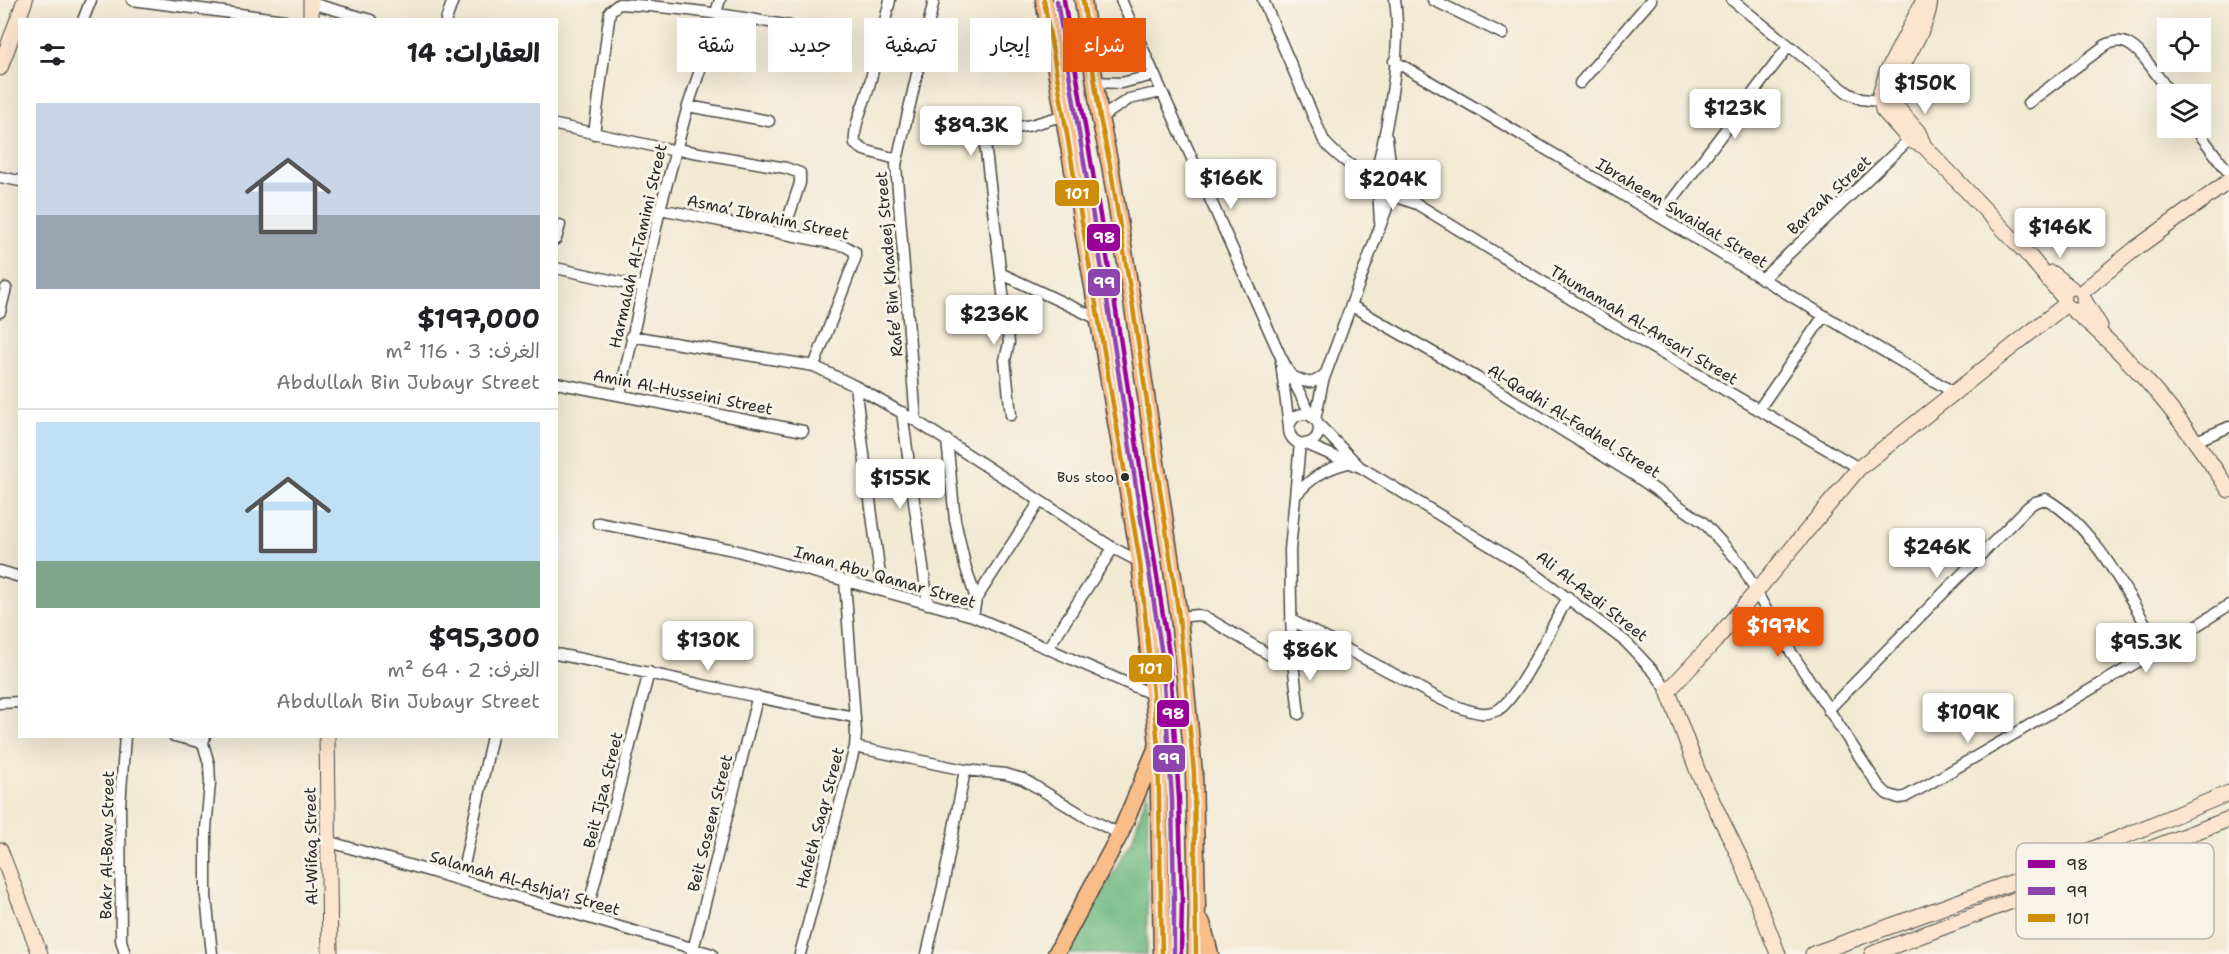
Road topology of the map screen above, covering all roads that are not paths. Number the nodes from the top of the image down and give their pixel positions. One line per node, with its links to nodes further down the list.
1 (25, 0): 20 (street)
2 (91, 0): 21 (street)
3 (132, 0): 19 (street)
4 (453, 0): 25 (street)
5 (720, 0): 18 (street, Harmalah Al-Tamimi Street)
6 (890, 0): 49 (street)
7 (934, 0): 49 (street, Rafe’ Bin Khadeej Street)
8 (1044, 0): 40 (main road)
9 (1083, 0): 33 (main road)
10 (1121, 0): 32 (street)
11 (1263, 0): 50 (street, Thumamah Al-Ansari Street)
12 (1395, 0): 30 (street)
13 (1433, 0): 28 (street)
14 (1652, 0): 34 (street)
15 (1732, 0): 29 (street)
16 (1928, 0): 37 (street)
17 (311, 2): 23 (street); 24 (street)
18 (718, 13): 27 (street); 39 (street, Harmalah Al-Tamimi Street); 45 (street)
19 (202, 14): 22 (street)
20 (18, 18)
21 (84, 18)
22 (257, 18)
23 (311, 18)
24 (364, 18)
25 (447, 18)
26 (18, 19): 31 (street)
27 (768, 22)
28 (1503, 34)
29 (1788, 47): 37 (street); 59 (street)
30 (1395, 61): 44 (street); 59 (street, Ibraheem Swaidat Street)
31 (0, 68)
32 (1154, 75): 33 (street); 36 (street)
33 (1094, 82): 41 (main road)
34 (1581, 83)
35 (2162, 84): 38 (street)
36 (1161, 92): 41 (street); 75 (street)
37 (1887, 102): 47 (street)
38 (2028, 103)
39 (688, 106): 42 (street); 48 (street, Harmalah Al-Tamimi Street)
40 (1065, 115): 64 (street); 73 (main road)
41 (1100, 118): 115 (main road)
42 (769, 121)
43 (558, 125): 45 (street)
44 (1386, 132): 51 (street); 52 (street)
45 (594, 134): 48 (street)
46 (2203, 138): 53 (street)
47 (1917, 139): 65 (street, Barzah Street); 69 (street)
48 (676, 150): 58 (street, Harmalah Al-Tamimi Street); 62 (street)
49 (896, 159): 89 (street, Rafe’ Bin Khadeej Street)
50 (1345, 159): 51 (street); 57 (street, Thumamah Al-Ansari Street)
51 (1376, 168): 52 (street); 57 (street)
52 (1391, 170): 57 (street)
53 (2229, 173)
54 (0, 177): 55 (street)
55 (18, 181)
56 (2229, 181): 69 (street)
57 (1384, 186): 70 (street); 84 (street, Thumamah Al-Ansari Street)
58 (660, 209): 62 (street, Asma’ Ibrahim Street); 67 (street, Harmalah Al-Tamimi Street)
59 (1660, 216): 65 (street, Ibraheem Swaidat Street)
60 (560, 225): 61 (street)
61 (558, 232)
62 (783, 234): 76 (street, Asma’ Ibrahim Street)
63 (558, 268): 67 (street)
64 (1002, 274): 73 (street); 86 (street)
65 (1762, 279): 72 (street, Ibraheem Swaidat Street)
66 (3, 287): 68 (street); 71 (street)
67 (642, 287): 74 (street, Harmalah Al-Tamimi Street)
68 (18, 290)
69 (2073, 298): 81 (street); 94 (street)
70 (1352, 306): 78 (street); 109 (street, Al-Qadhi Al-Fadhel Street)
71 (0, 312)
72 (1823, 316): 81 (street, Ibraheem Swaidat Street); 84 (street)
73 (1098, 319): 104 (main road)
74 (631, 336): 76 (street); 82 (street, Harmalah Al-Tamimi Street)
75 (1280, 355): 77 (street); 91 (street)
76 (814, 366): 80 (street)
77 (1290, 375): 78 (street); 83 (street)
78 (1325, 377): 83 (street); 88 (street)
79 (558, 383): 82 (street, Amin Al-Husseini Street)
80 (855, 386): 85 (street); 108 (street)
81 (1953, 392): 98 (street)
82 (620, 395): 92 (street, Amin Al-Husseini Street)
83 (1306, 402): 87 (street); 88 (street)
84 (1759, 409): 98 (street, Thumamah Al-Ansari Street)
85 (902, 412): 89 (street); 112 (street)
86 (1011, 415)
87 (1296, 416): 88 (street); 91 (street)
88 (1315, 420): 95 (street); 97 (street, Ali Al-Azdi Street)
89 (916, 421): 93 (street)
90 (2229, 427): 94 (street)
91 (1289, 428): 95 (street)
92 (803, 431)
93 (947, 440): 101 (street); 111 (street)
94 (2196, 441): 99 (street)
95 (1303, 443): 96 (street, Ali Al-Azdi Street); 100 (street)
96 (1348, 463): 97 (street, Ali Al-Azdi Street); 100 (street)
97 (1362, 468): 110 (street, Ali Al-Azdi Street)
98 (1859, 468): 109 (street)
99 (2229, 490)
100 (1296, 495): 116 (street)
101 (1040, 501): 103 (street); 111 (street)
102 (598, 523): 107 (street, Iman Abu Qamar Street)
103 (1113, 548): 104 (street); 117 (street)
104 (1140, 562): 123 (main road)
105 (0, 571): 106 (street)
106 (18, 576)
107 (845, 580): 108 (street, Iman Abu Qamar Street); 129 (street, Hafeth Saqr Street)
108 (882, 591): 112 (street, Iman Abu Qamar Street)
109 (1756, 591): 122 (street); 127 (street, Al-Qadhi Al-Fadhel Street)
110 (1568, 597): 116 (street); 122 (street, Ali Al-Azdi Street)
111 (976, 600): 114 (street)
112 (928, 604): 114 (street, Iman Abu Qamar Street)
113 (2229, 605): 118 (street)
114 (973, 616): 117 (street, Iman Abu Qamar Street)
115 (1179, 617): 120 (street); 148 (main road)
116 (1291, 620): 120 (street)
117 (1048, 648): 123 (street, Iman Abu Qamar Street)
118 (2160, 649): 127 (street, Al-Qadhi Al-Fadhel Street); 127 (street)
119 (558, 654): 121 (street)
120 (1292, 654): 128 (street)
121 (649, 672): 124 (street); 149 (street, Beit Ijza Street)
122 (1668, 691): 162 (street, Ali Al-Azdi Street)
123 (1154, 695): 135 (main road)
124 (757, 699): 129 (street); 150 (street, Beit Soseen Street)
125 (18, 702): 126 (street)
126 (0, 703)
127 (1828, 710)
128 (1299, 714)
129 (854, 717): 136 (street, Hafeth Saqr Street)
130 (125, 738): 152 (street, Bakr Al-Baw Street)
131 (189, 738): 134 (street)
132 (327, 738): 141 (street, Al-Wifaq Street)
133 (492, 738): 145 (street)
134 (204, 740): 153 (street)
135 (1158, 746): 140 (main road); 159 (main road)
136 (855, 747): 137 (street); 156 (street, Hafeth Saqr Street)
137 (965, 770): 140 (street); 157 (street)
138 (2229, 793): 142 (street)
139 (2229, 819): 143 (street)
140 (1120, 834): 158 (main road)
141 (330, 842): 145 (street, Salamah Al-Ashja'i Street); 154 (street, Al-Wifaq Street)
142 (2108, 843)
143 (2166, 843)
144 (0, 850): 151 (street)
145 (462, 879): 149 (street, Salamah Al-Ashja'i Street)
146 (2016, 881): 163 (street)
147 (2016, 900): 164 (street)
148 (1197, 907): 160 (main road); 161 (main road)
149 (586, 916): 150 (street, Salamah Al-Ashja'i Street)
150 (693, 951): 155 (street, Salamah Al-Ashja'i Street)
151 (40, 954)
152 (125, 954)
153 (212, 954)
154 (330, 954)
155 (711, 954)
156 (800, 954)
157 (927, 954)
158 (1056, 954)
159 (1162, 954)
160 (1196, 954)
161 (1210, 954)
162 (1778, 954)
163 (1813, 954)
164 (1872, 954)

